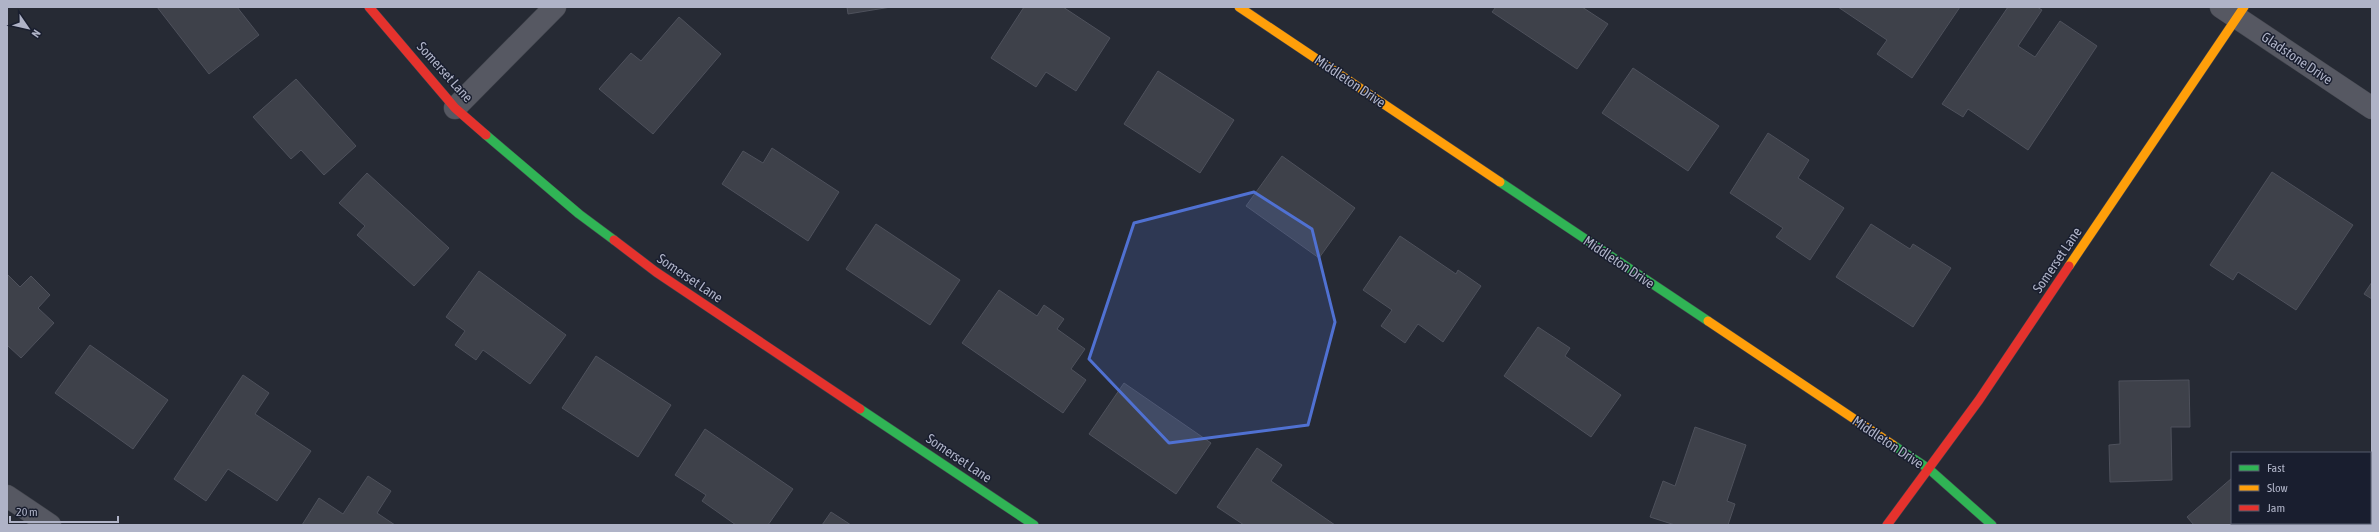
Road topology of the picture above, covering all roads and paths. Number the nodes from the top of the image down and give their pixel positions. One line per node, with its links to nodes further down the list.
1 (369, 7): 5 (street, Somerset Lane)
2 (555, 7): 5 (street)
3 (1239, 7): 7 (street, Middleton Drive)
4 (2234, 10): 6 (street, Gladstone Drive); 7 (street, Somerset Lane)
5 (455, 108): 10 (street, Somerset Lane)
6 (2372, 108)
7 (1929, 469): 11 (street, Somerset Lane); 12 (street, Middleton Drive)
8 (7, 496): 9 (street)
9 (50, 525)
10 (1034, 525)
11 (1887, 525)
12 (1992, 525)

